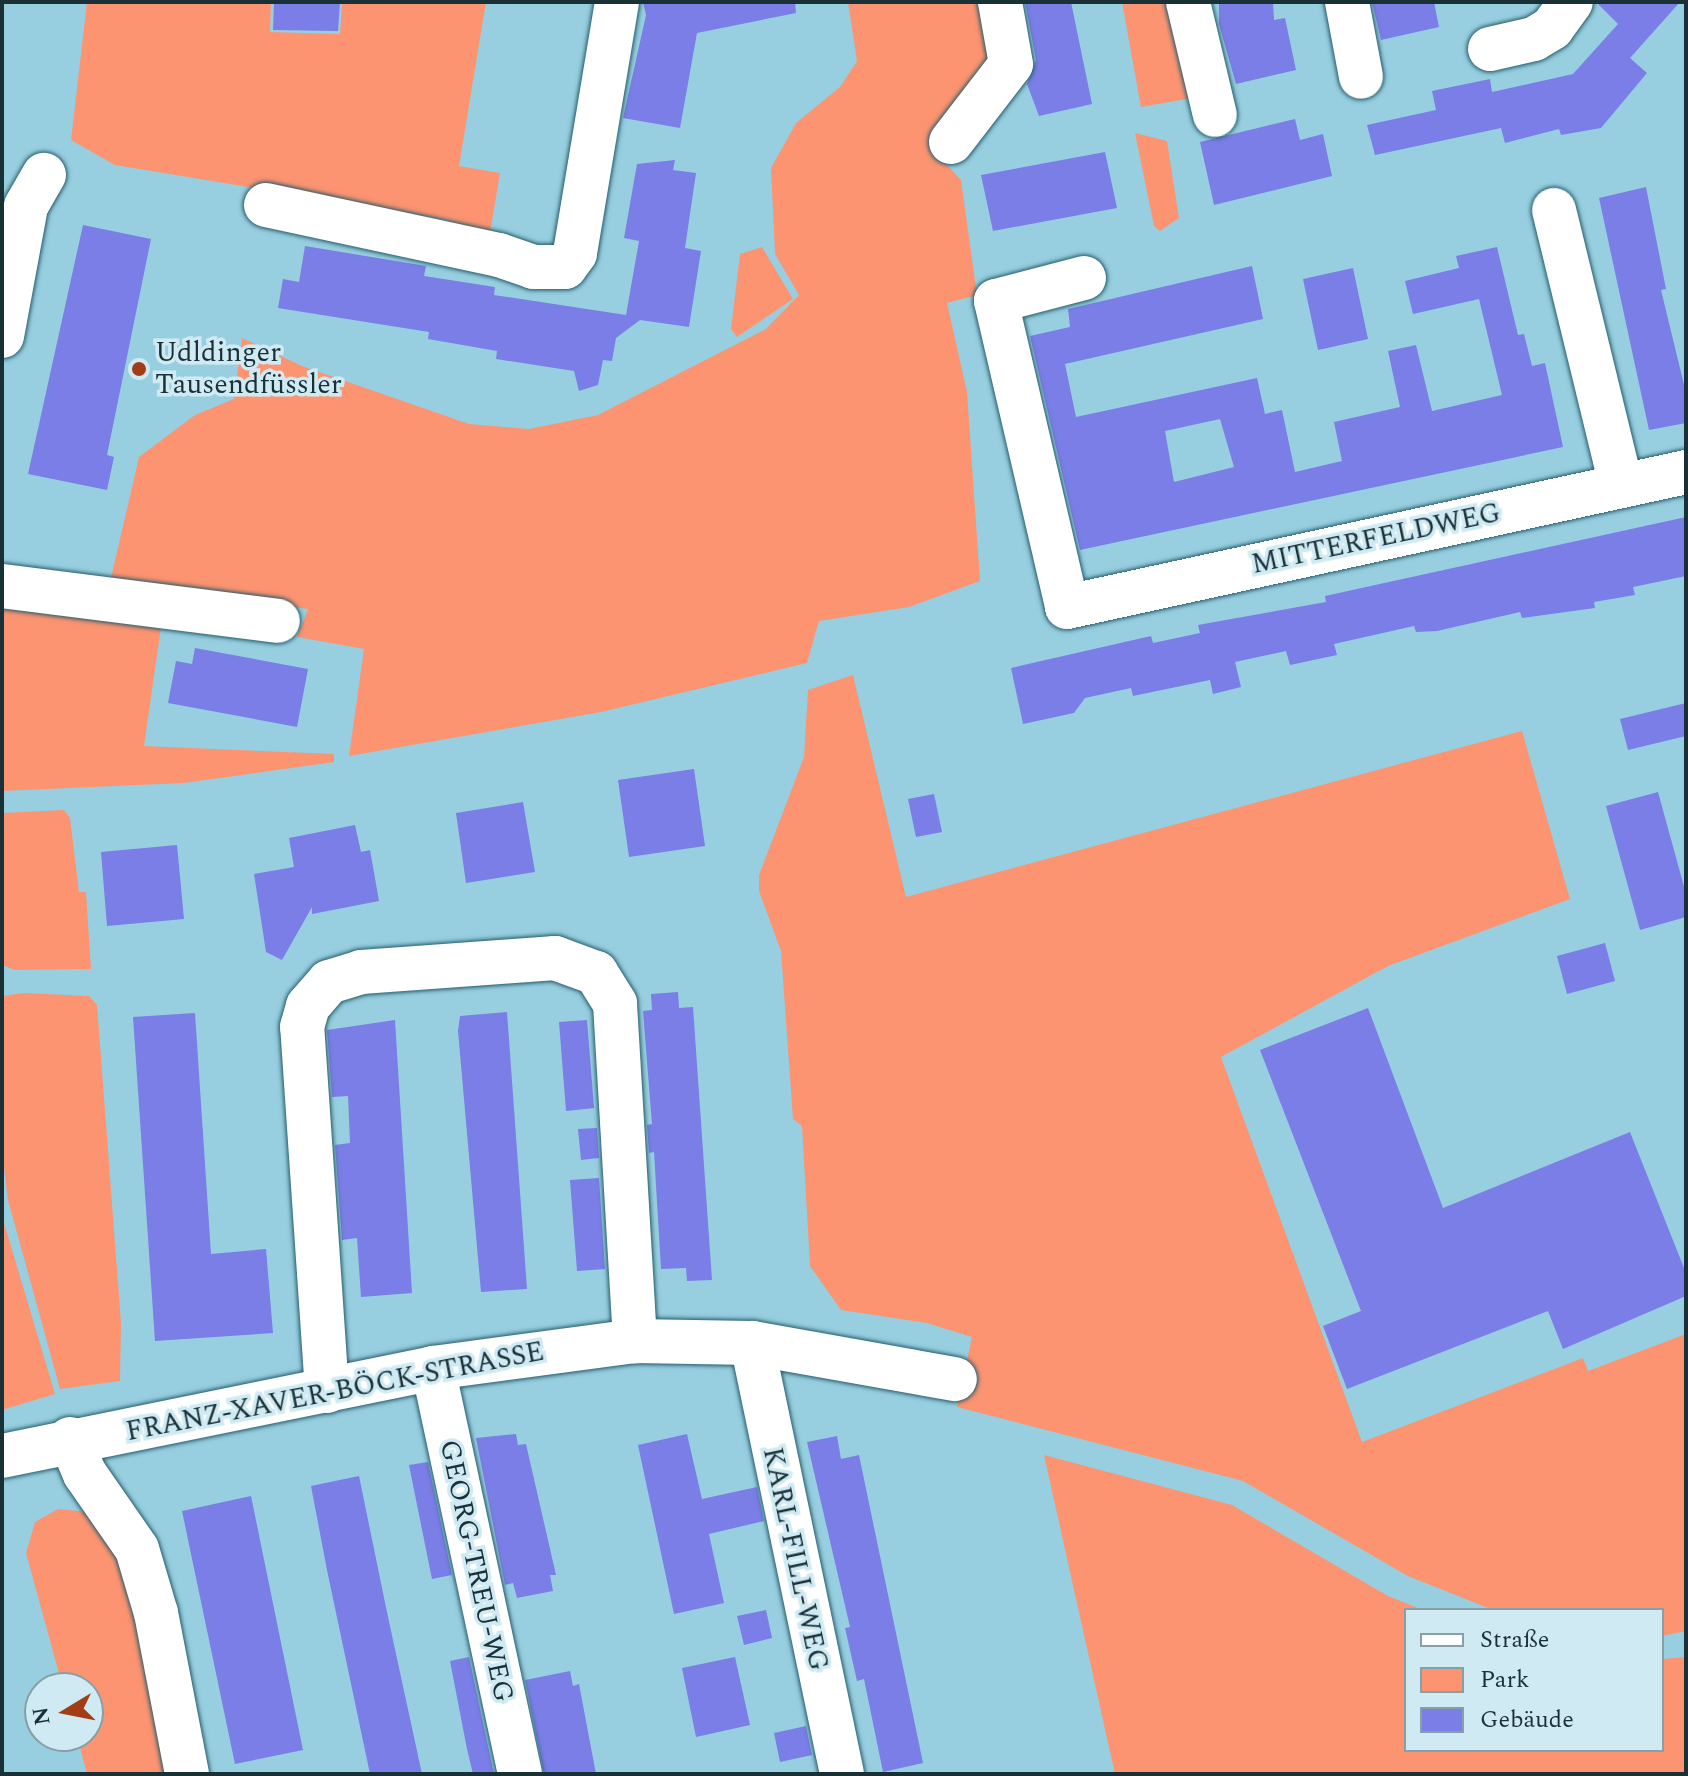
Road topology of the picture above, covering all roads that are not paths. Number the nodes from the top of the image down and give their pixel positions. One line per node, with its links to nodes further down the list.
1 (617, 2): 11 (street)
2 (1000, 2): 9 (street)
3 (1188, 2): 8 (street)
4 (1347, 2): 7 (street)
5 (1571, 2): 6 (street)
6 (1490, 49)
7 (1361, 77)
8 (1215, 115)
9 (951, 142)
10 (44, 175): 14 (street)
11 (266, 205)
12 (1554, 210): 16 (street)
13 (1084, 278): 16 (street, MITTERFELDWEG)
14 (2, 336)
15 (1686, 472): 16 (street, MITTERFELDWEG)
16 (1621, 485)
17 (2, 586): 18 (street)
18 (278, 621)
19 (635, 1341): 20 (street, FRANZ-XAVER-BÖCK-STRASSE); 21 (street, FRANZ-XAVER-BÖCK-STRASSE); 23 (street)
20 (752, 1343): 22 (street, FRANZ-XAVER-BÖCK-STRASSE); 28 (street, KARL-FILL-WEG)
21 (433, 1368): 23 (street, FRANZ-XAVER-BÖCK-STRASSE); 27 (street, GEORG-TREU-WEG)
22 (955, 1379)
23 (327, 1391): 24 (street, FRANZ-XAVER-BÖCK-STRASSE)
24 (70, 1439): 25 (street, FRANZ-XAVER-BÖCK-STRASSE); 26 (street)
25 (2, 1456)
26 (187, 1774)
27 (520, 1774)
28 (842, 1774)

